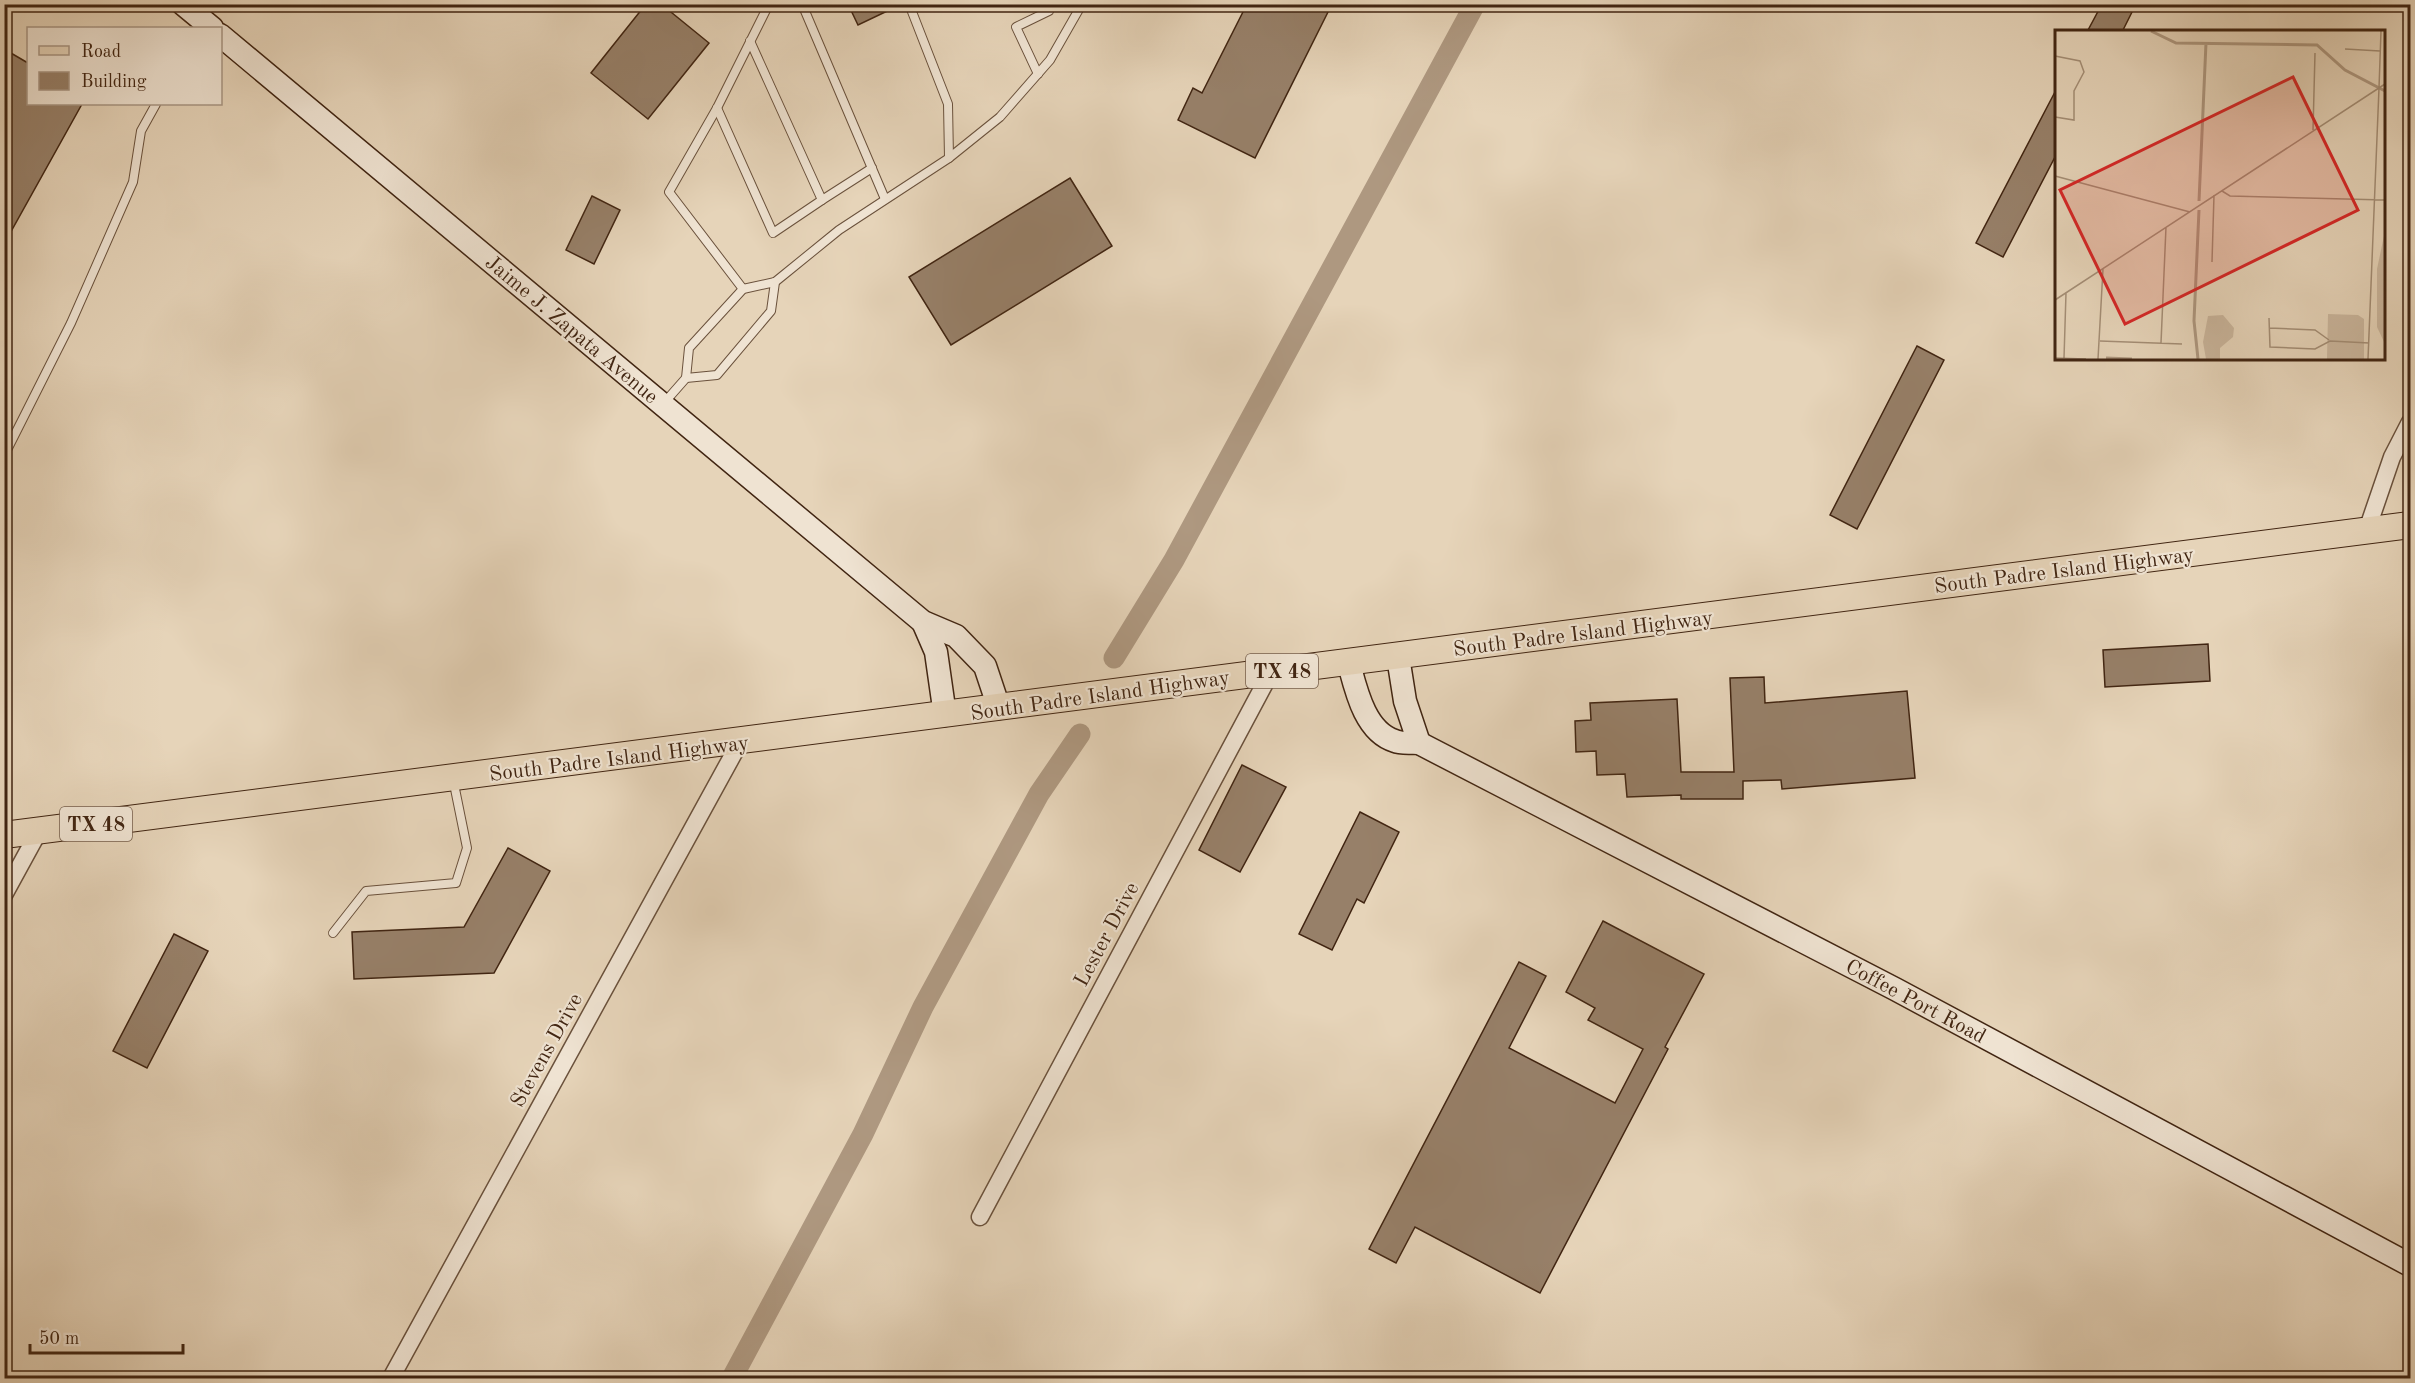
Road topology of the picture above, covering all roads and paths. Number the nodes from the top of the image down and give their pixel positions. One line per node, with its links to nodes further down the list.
1 (183, 4): 7 (street)
2 (769, 4): 9 (lane)
3 (802, 4): 14 (lane)
4 (909, 4): 13 (lane)
5 (1083, 4): 10 (lane)
6 (1049, 11): 10 (lane)
7 (204, 26)
8 (222, 37): 20 (street, Jaime J. Zapata Avenue)
9 (750, 41): 12 (lane); 16 (lane)
10 (1038, 74): 13 (lane)
11 (155, 105): 22 (lane)
12 (717, 108): 16 (lane); 18 (lane)
13 (949, 158): 15 (lane)
14 (872, 168): 15 (lane); 16 (lane)
15 (885, 199): 17 (lane)
16 (822, 200)
17 (775, 282): 18 (lane); 19 (lane)
18 (743, 289): 19 (lane)
19 (686, 378): 20 (lane)
20 (663, 405): 25 (street, Jaime J. Zapata Avenue)
21 (2410, 422): 24 (street)
22 (4, 456)
23 (2410, 525): 24 (main road, South Padre Island Highway / TX 48)
24 (2367, 530): 26 (main road, South Padre Island Highway / TX 48)
25 (924, 622): 29 (street, Jaime J. Zapata Avenue); 30 (street, Jaime J. Zapata Avenue)
26 (1398, 657): 27 (main road, South Padre Island Highway / TX 48); 32 (street)
27 (1349, 664): 28 (main road, South Padre Island Highway / TX 48); 32 (street, Coffee Port Road)
28 (1271, 672): 29 (main road, South Padre Island Highway / TX 48); 38 (street, Lester Drive)
29 (999, 708): 30 (main road, South Padre Island Highway / TX 48)
30 (945, 715): 31 (main road, South Padre Island Highway / TX 48)
31 (740, 742): 33 (main road, South Padre Island Highway / TX 48); 40 (street, Stevens Drive)
32 (1419, 743): 39 (street, Coffee Port Road)
33 (453, 778): 34 (main road, South Padre Island Highway / TX 48); 37 (lane)
34 (39, 831): 35 (main road, South Padre Island Highway / TX 48); 36 (street)
35 (4, 836)
36 (4, 895)
37 (333, 933)
38 (980, 1217)
39 (2410, 1265)
40 (391, 1378)

